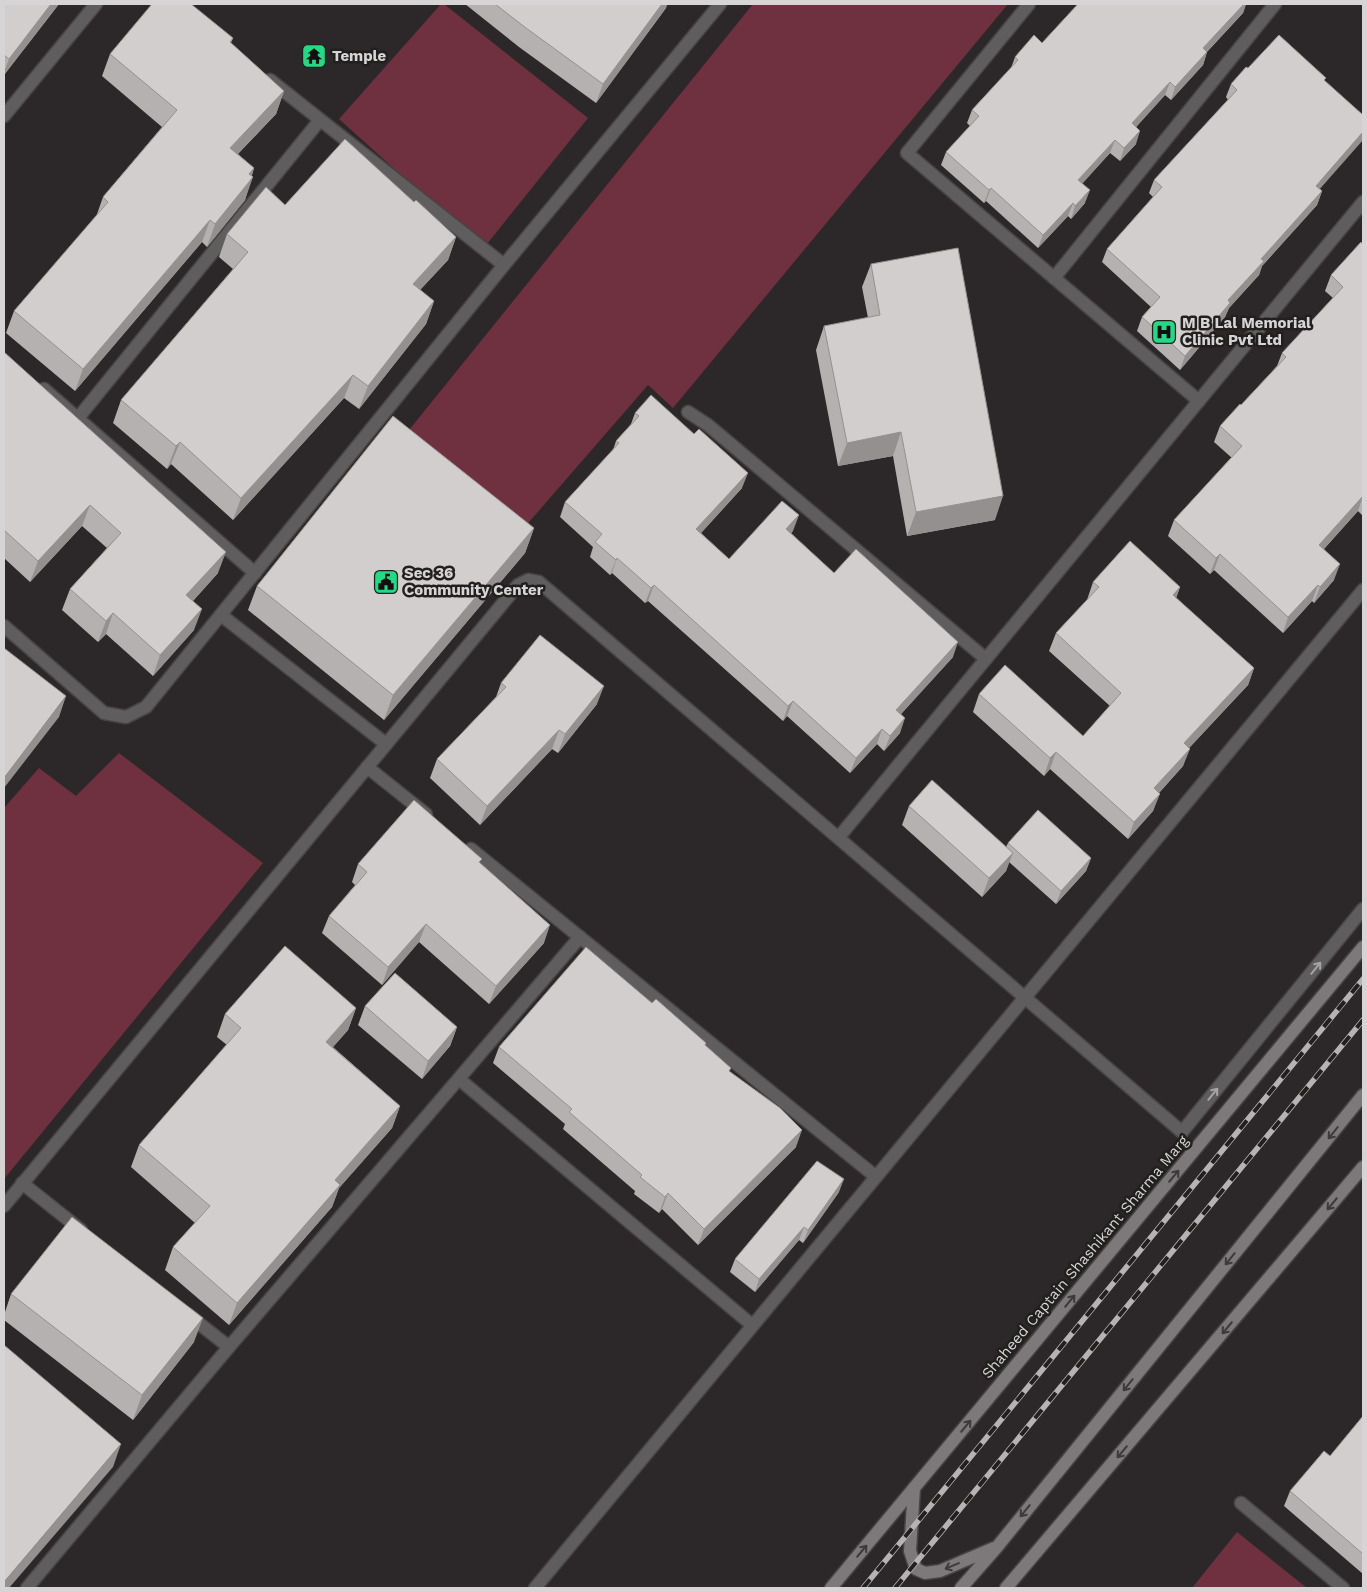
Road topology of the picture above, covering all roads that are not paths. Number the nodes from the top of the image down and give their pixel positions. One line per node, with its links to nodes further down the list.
1 (96, 4): 6 (street)
2 (720, 4): 9 (street)
3 (1029, 4): 10 (street)
4 (1275, 4): 10 (street)
5 (259, 71): 7 (street)
6 (4, 116)
7 (320, 120): 9 (street); 14 (street)
8 (1363, 202): 12 (street)
9 (504, 265): 15 (street)
10 (1054, 278): 12 (street)
11 (34, 380): 14 (street)
12 (1200, 401): 19 (street)
13 (688, 412): 19 (street)
14 (78, 418): 15 (street)
15 (256, 573): 17 (street)
16 (1363, 590): 28 (street)
17 (221, 615): 18 (street); 20 (street)
18 (4, 626)
19 (986, 659): 23 (street)
20 (386, 744): 21 (street); 23 (street)
21 (367, 767): 22 (street); 33 (street)
22 (436, 821)
23 (839, 838): 28 (street)
24 (458, 840): 26 (street)
25 (1363, 909): 28 (street, one-way to 25)
26 (580, 937): 29 (street); 32 (street)
27 (1363, 947): 39 (main road, Shaheed Captain Shashikant Sharma Marg, one-way to 27)
28 (1026, 997): 32 (street)
29 (459, 1079): 37 (street); 38 (street)
30 (1363, 1095): 41 (main road, one-way to 41)
31 (1363, 1167): 46 (main road, one-way to 46)
32 (875, 1176): 37 (street)
33 (22, 1184): 34 (street); 35 (street)
34 (4, 1206)
35 (91, 1238)
36 (176, 1304): 38 (street)
37 (752, 1325): 43 (street)
38 (229, 1347): 42 (street)
39 (914, 1488): 41 (main road, one-way to 39); 44 (main road, Shaheed Captain Shashikant Sharma Marg, one-way to 39)
40 (1241, 1503): 47 (street)
41 (997, 1547): 45 (main road)
42 (27, 1588)
43 (535, 1588)
44 (831, 1588)
45 (961, 1588)
46 (1006, 1588)
47 (1343, 1588)

